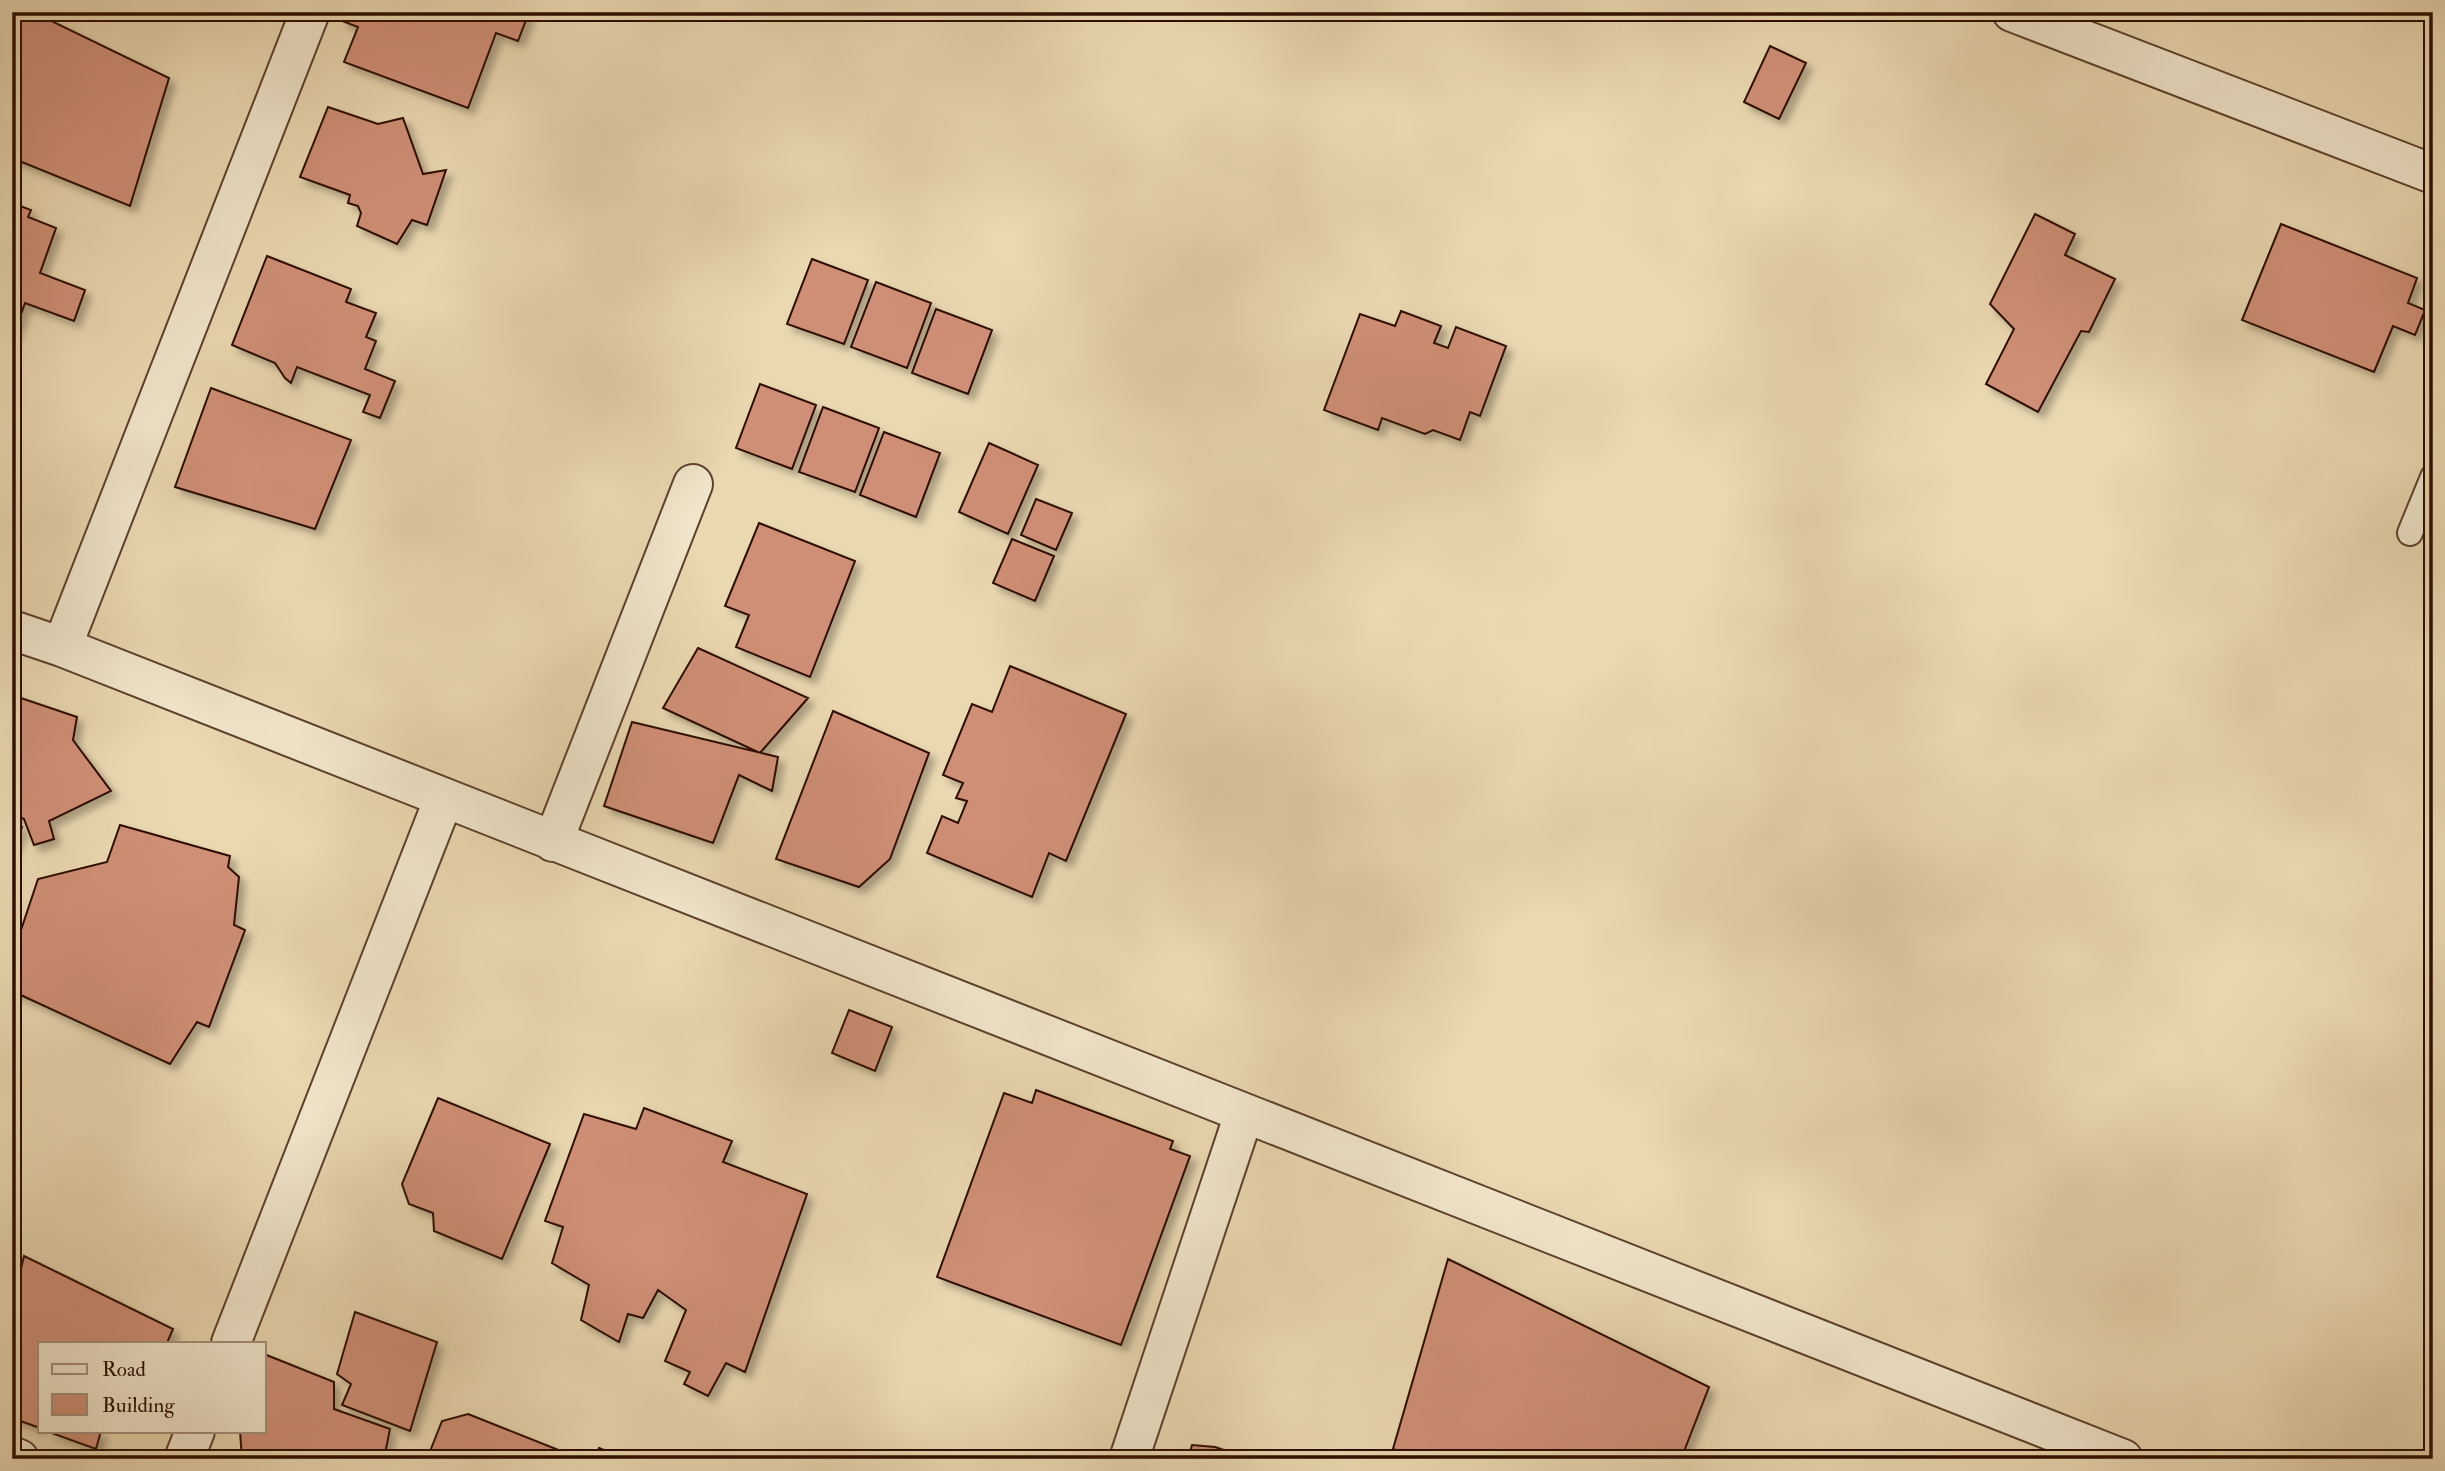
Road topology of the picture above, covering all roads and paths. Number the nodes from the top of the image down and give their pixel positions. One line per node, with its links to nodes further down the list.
1 (310, 12): 8 (street)
2 (2012, 12): 3 (street)
3 (2433, 174)
4 (2433, 477): 6 (lane)
5 (692, 484): 10 (street)
6 (2410, 533)
7 (12, 630): 8 (street)
8 (62, 647): 9 (street)
9 (444, 799): 10 (street); 12 (street)
10 (554, 842): 11 (street)
11 (1244, 1114): 17 (street); 18 (street)
12 (231, 1342)
13 (195, 1432): 16 (street)
14 (12, 1456): 15 (street)
15 (19, 1459)
16 (184, 1459)
17 (1129, 1459)
18 (2123, 1459)

